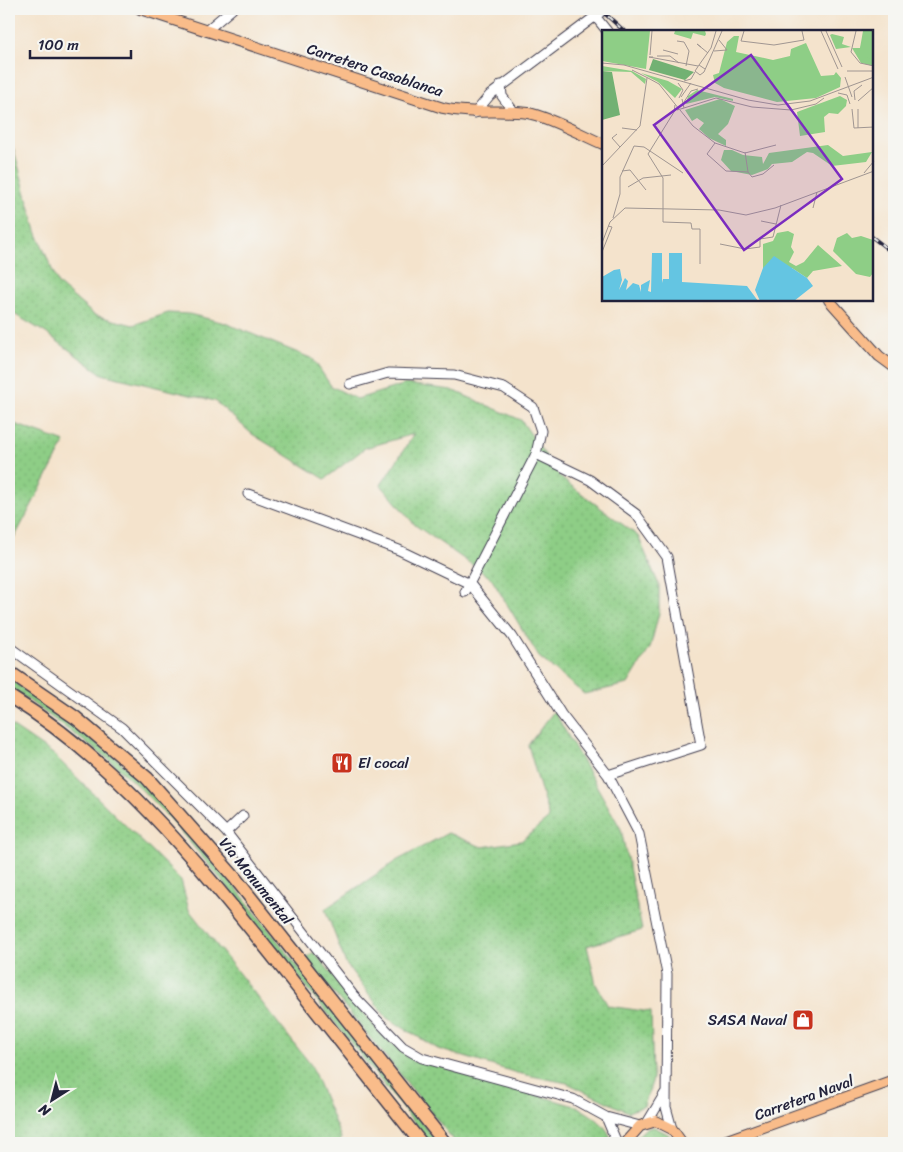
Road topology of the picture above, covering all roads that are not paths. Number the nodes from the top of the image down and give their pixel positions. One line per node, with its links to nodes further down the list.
1 (140, 9): 6 (main road, Carretera Casablanca)
2 (232, 9): 6 (street)
3 (605, 9): 4 (street)
4 (595, 16): 5 (street); 7 (street)
5 (606, 30)
6 (206, 31): 9 (main road, Carretera Casablanca)
7 (501, 85): 8 (street); 9 (street)
8 (514, 112): 9 (main road, Carretera Casablanca); 10 (main road, Carretera Casablanca)
9 (475, 113)
10 (602, 144)
11 (830, 301): 12 (main road)
12 (894, 367)
13 (350, 384): 14 (street)
14 (536, 454): 16 (street); 21 (street)
15 (248, 494): 16 (street)
16 (470, 584): 17 (street); 21 (street)
17 (465, 592)
18 (9, 647): 23 (street)
19 (9, 672): 30 (highway, Vía Monumental)
20 (9, 696): 29 (highway)
21 (608, 775): 25 (street)
22 (243, 816): 23 (street)
23 (226, 832): 26 (street)
24 (894, 1080): 34 (main road, Carretera Naval)
25 (668, 1085): 27 (street); 28 (street)
26 (606, 1117): 27 (street); 31 (street)
27 (643, 1125): 28 (main road); 32 (main road)
28 (677, 1136): 33 (main road)
29 (421, 1143)
30 (445, 1143)
31 (617, 1143)
32 (625, 1143)
33 (691, 1143)
34 (721, 1143)

